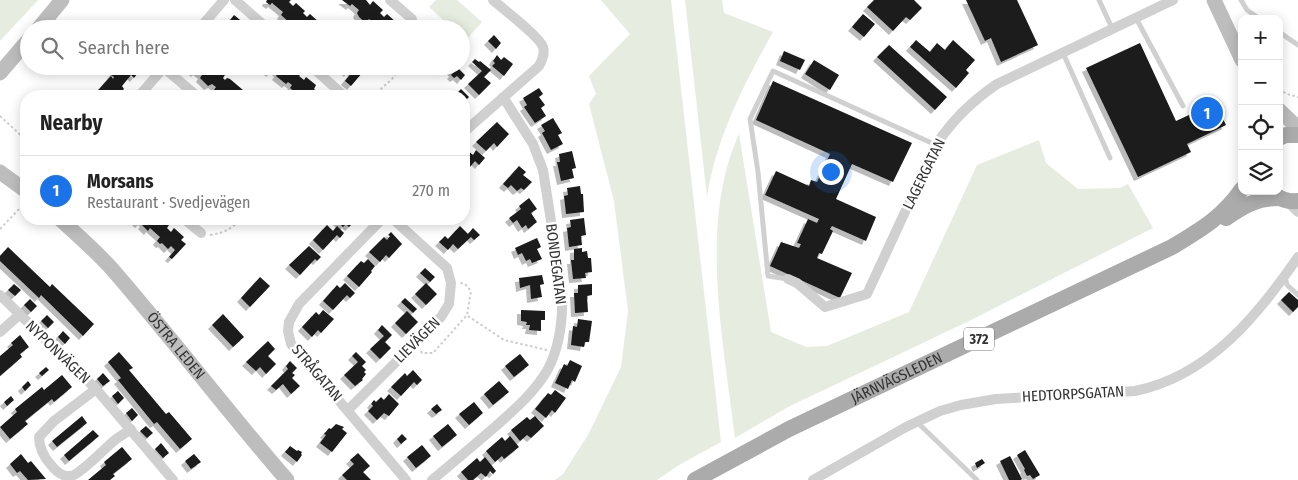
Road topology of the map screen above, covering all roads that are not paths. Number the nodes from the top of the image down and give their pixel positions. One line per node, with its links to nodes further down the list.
1 (62, 0): 13 (street)
2 (224, 0): 14 (street)
3 (235, 0): 15 (street)
4 (390, 0): 12 (street)
5 (493, 0): 29 (street)
6 (1173, 0): 11 (street, LAGERGATAN)
7 (1214, 0): 20 (street)
8 (1240, 0): 10 (lane)
9 (1102, 1): 16 (lane)
10 (1254, 15)
11 (1136, 18): 16 (street, LAGERGATAN); 30 (lane)
12 (412, 19)
13 (45, 20)
14 (207, 20)
15 (258, 20)
16 (1113, 29): 21 (street, LAGERGATAN)
17 (1283, 35): 18 (lane)
18 (1298, 45)
19 (20, 50): 22 (street)
20 (1238, 51)
21 (1063, 52): 36 (street, LAGERGATAN); 37 (lane)
22 (0, 73)
23 (158, 75): 26 (street)
24 (174, 75): 27 (street)
25 (321, 75): 28 (street)
26 (144, 90)
27 (190, 90)
28 (338, 90)
29 (503, 97): 32 (street); 64 (street, BONDEGATAN)
30 (1183, 106)
31 (1283, 114): 33 (street)
32 (470, 127)
33 (1298, 128)
34 (1298, 135): 35 (main road)
35 (1283, 136)
36 (936, 144): 50 (street, LAGERGATAN); 50 (lane)
37 (1110, 158)
38 (0, 172): 39 (street)
39 (20, 187)
40 (1238, 195): 46 (main road, JÄRNVÄGSLEDEN)
41 (1286, 201): 46 (main road, JÄRNVÄGSLEDEN)
42 (66, 225): 62 (street, ÖSTRA LEDEN)
43 (191, 225): 47 (street)
44 (376, 225): 56 (street, STRÅGATAN)
45 (400, 225): 56 (street, LIEVÄGEN)
46 (1208, 226): 60 (main road, JÄRNVÄGSLEDEN / 372)
47 (201, 233)
48 (1298, 257): 49 (street, HEDTORPSGATAN)
49 (1285, 276): 52 (lane); 57 (street, HEDTORPSGATAN)
50 (788, 279)
51 (0, 295): 53 (street, NYPONVÄGEN)
52 (1298, 295)
53 (20, 315): 54 (street, NYPONVÄGEN); 55 (street, NYPONVÄGEN)
54 (0, 332)
55 (96, 389): 58 (street, NYPONVÄGEN); 58 (street, NYPONVÄGEN)
56 (348, 410): 63 (street, STRÅGATAN)
57 (917, 422): 59 (lane); 65 (street, HEDTORPSGATAN)
58 (131, 429): 61 (street, NYPONVÄGEN)
59 (967, 470): 66 (lane); 67 (lane)
60 (702, 476)
61 (173, 480)
62 (286, 480)
63 (406, 480)
64 (432, 480)
65 (813, 480)
66 (972, 480)
67 (977, 480)

